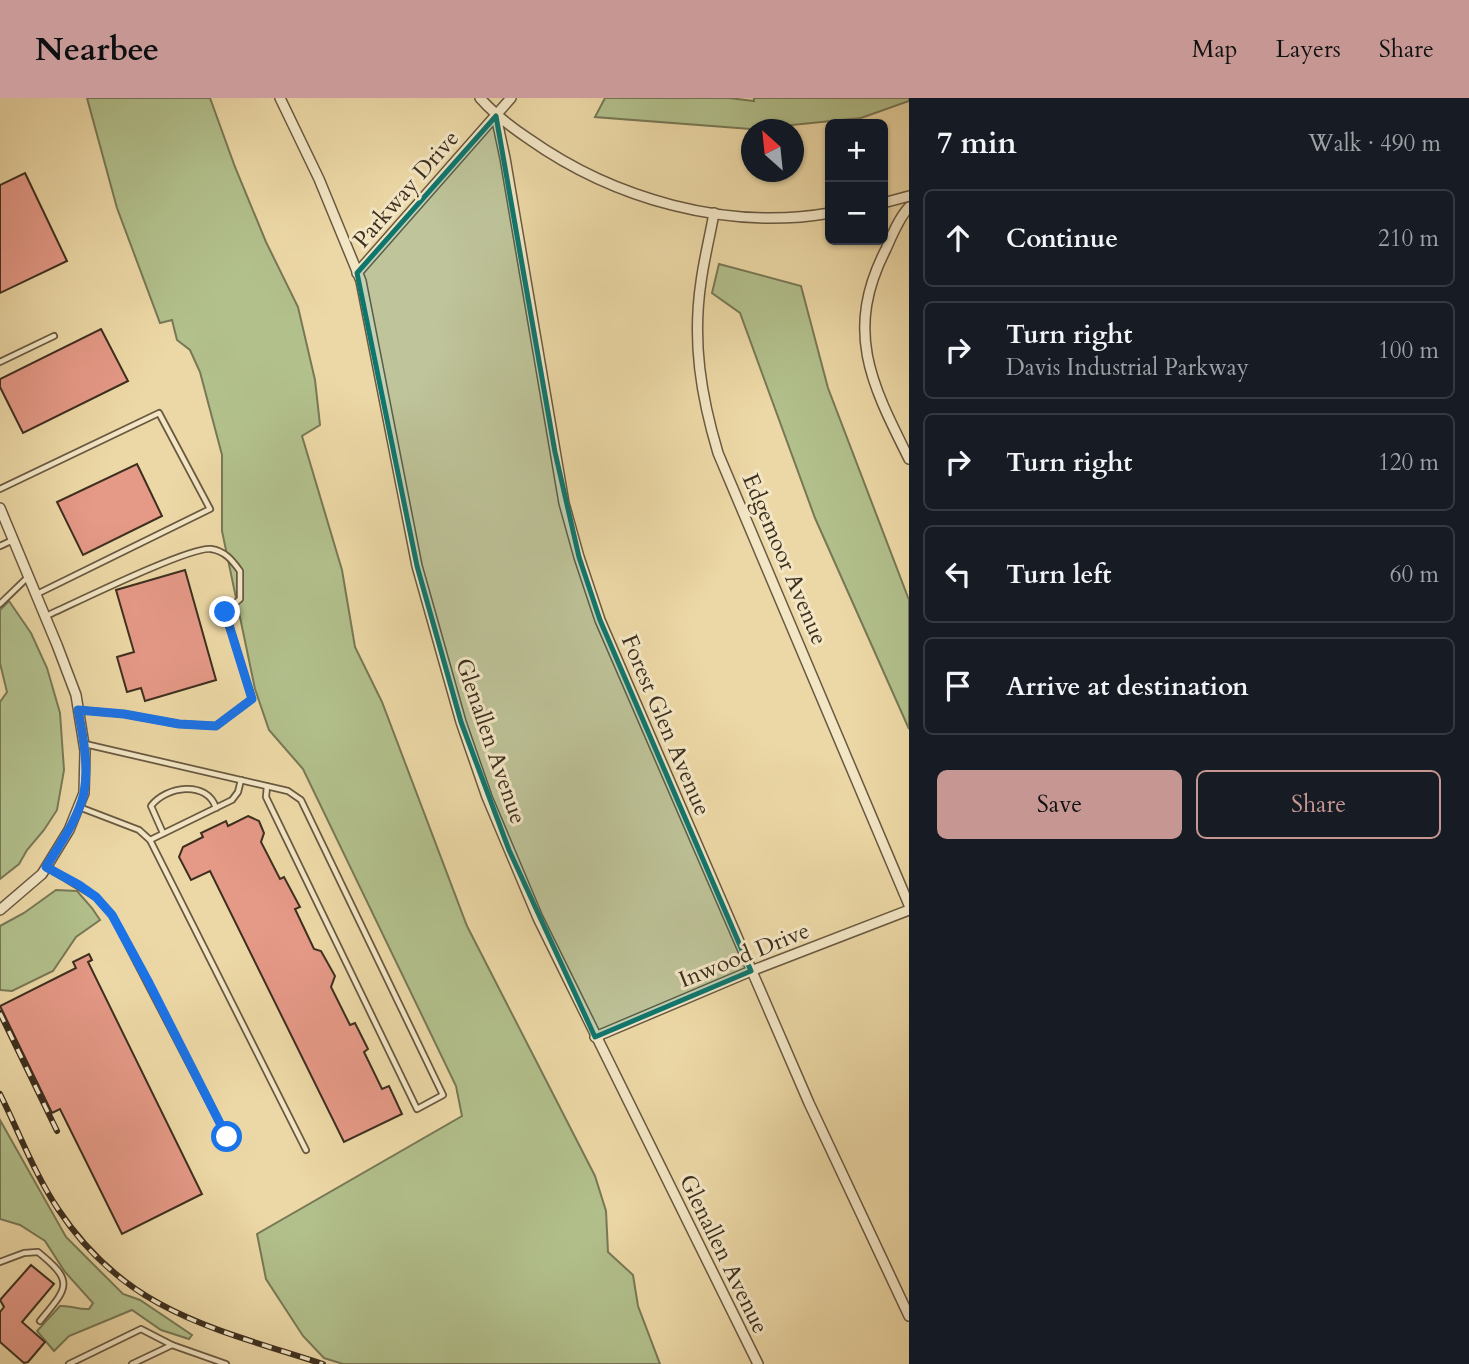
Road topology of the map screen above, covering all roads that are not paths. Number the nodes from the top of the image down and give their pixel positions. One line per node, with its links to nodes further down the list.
1 (280, 98): 10 (street, Glenallen Avenue)
2 (480, 98): 4 (street)
3 (511, 98): 4 (street, Parkway Drive)
4 (496, 116): 8 (street); 10 (street, Parkway Drive); 33 (street, Forest Glen Avenue)
5 (909, 195): 6 (street)
6 (888, 201)
7 (909, 207): 13 (street)
8 (713, 213): 9 (street); 31 (street, Edgemoor Avenue)
9 (825, 214)
10 (357, 273): 34 (street, Glenallen Avenue)
11 (54, 336): 12 (lane)
12 (0, 362)
13 (909, 459)
14 (0, 489): 19 (lane)
15 (0, 508): 16 (street)
16 (14, 540): 17 (lane); 18 (street)
17 (0, 546)
18 (29, 576): 19 (street); 20 (lane)
19 (37, 594): 21 (street)
20 (0, 604)
21 (46, 616): 22 (street); 22 (lane)
22 (78, 710): 23 (street)
23 (84, 744): 24 (lane); 26 (street)
24 (241, 780): 25 (lane); 27 (lane)
25 (267, 786): 25 (lane)
26 (78, 806): 29 (lane); 30 (street)
27 (216, 808): 28 (lane); 28 (lane)
28 (163, 833): 29 (lane)
29 (150, 840): 36 (lane)
30 (46, 867): 32 (street); 35 (lane)
31 (909, 908): 33 (street, Inwood Drive)
32 (0, 910)
33 (751, 971): 34 (street, Inwood Drive); 38 (street, Forest Glen Avenue)
34 (595, 1037): 44 (street, Glenallen Avenue)
35 (227, 1137)
36 (306, 1150)
37 (0, 1262): 39 (lane)
38 (909, 1315)
39 (40, 1321)
40 (172, 1345): 41 (lane); 42 (lane); 43 (lane)
41 (69, 1364)
42 (132, 1364)
43 (226, 1364)
44 (758, 1364)

